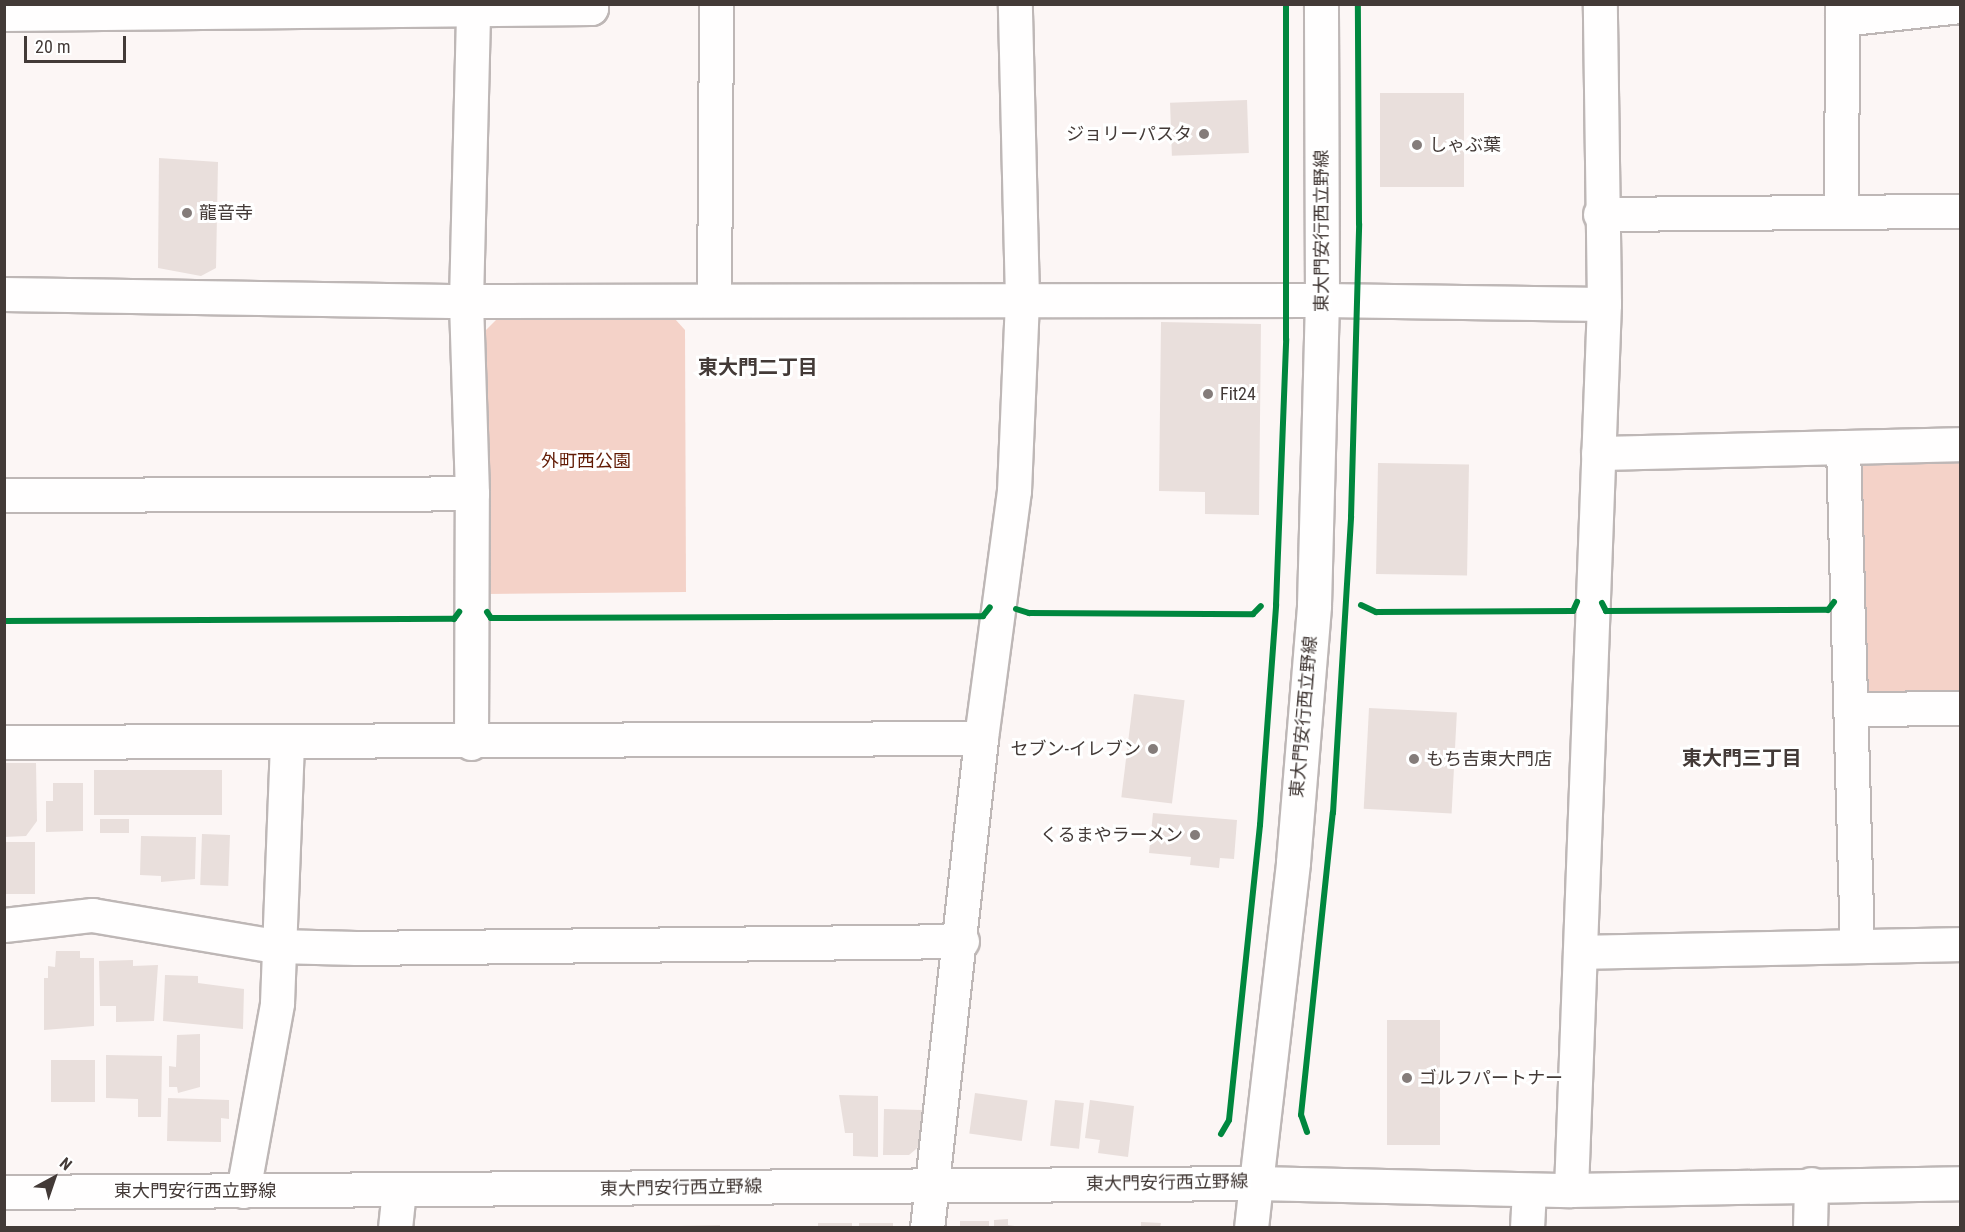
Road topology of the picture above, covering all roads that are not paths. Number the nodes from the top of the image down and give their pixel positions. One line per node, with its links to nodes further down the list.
1 (591, 4): 7 (street)
2 (716, 4): 15 (street)
3 (1015, 4): 14 (street)
4 (1321, 4): 16 (street, 東大門安行西立野線)
5 (1600, 4): 12 (street)
6 (1960, 6): 8 (street)
7 (473, 8): 9 (street); 17 (street)
8 (1842, 12): 11 (street)
9 (4, 14)
10 (1960, 211): 11 (street)
11 (1841, 212): 12 (street)
12 (1600, 214): 18 (street)
13 (4, 294): 17 (street)
14 (1022, 298): 15 (street); 16 (street); 26 (street)
15 (714, 300): 17 (street)
16 (1322, 300): 18 (street); 36 (street, 東大門安行西立野線)
17 (466, 301): 22 (street)
18 (1604, 304): 21 (street)
19 (1960, 444): 20 (street)
20 (1843, 447): 21 (street); 25 (street)
21 (1598, 453): 35 (street)
22 (472, 493): 23 (street); 29 (street)
23 (4, 495)
24 (1960, 708): 25 (street)
25 (1850, 709): 33 (street)
26 (981, 738): 29 (street); 31 (street)
27 (4, 742): 28 (street)
28 (286, 742): 29 (street); 34 (street)
29 (471, 742)
30 (4, 926): 34 (street)
31 (962, 941): 34 (street); 39 (street)
32 (1960, 944): 33 (street)
33 (1857, 945): 35 (street)
34 (276, 946): 42 (street)
35 (1580, 952): 41 (street)
36 (1256, 1183): 39 (street, 東大門安行西立野線); 40 (street); 47 (street)
37 (1960, 1183): 38 (street)
38 (1811, 1184): 41 (street); 49 (street)
39 (933, 1185): 43 (street, 東大門安行西立野線); 46 (street)
40 (1529, 1190): 41 (street); 48 (street)
41 (1571, 1190)
42 (243, 1191): 43 (street, 東大門安行西立野線); 44 (street, 東大門安行西立野線)
43 (399, 1191): 45 (street)
44 (4, 1192)
45 (395, 1227)
46 (927, 1227)
47 (1251, 1227)
48 (1527, 1227)
49 (1810, 1227)

